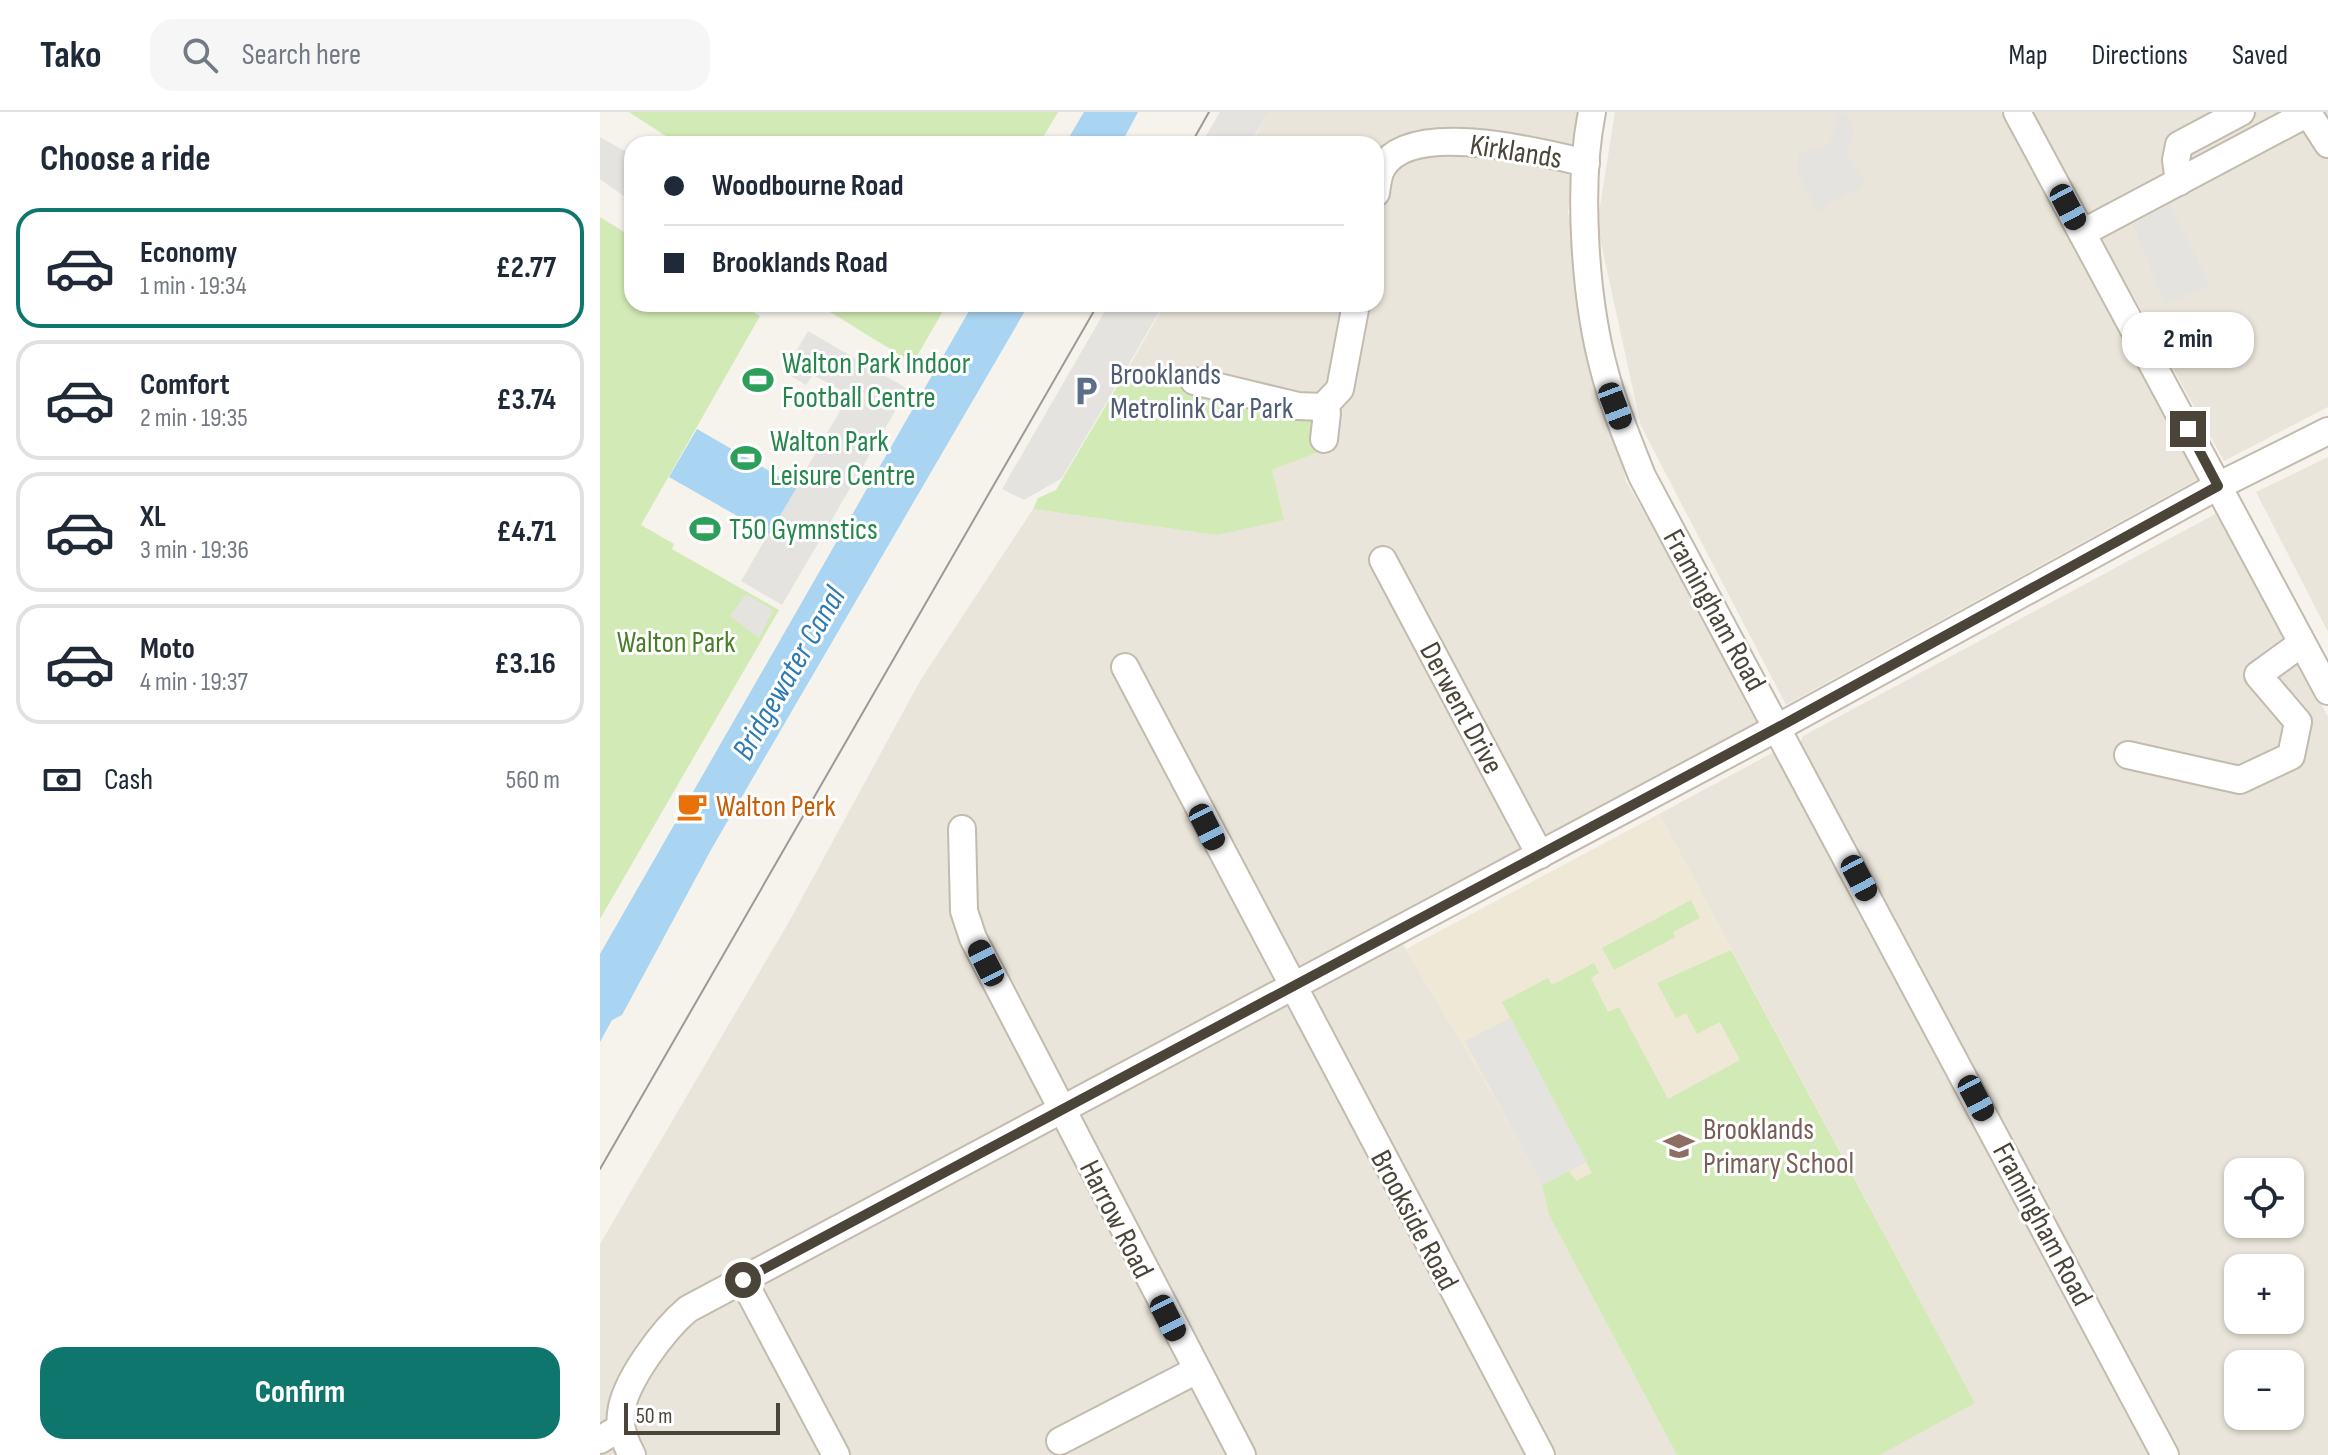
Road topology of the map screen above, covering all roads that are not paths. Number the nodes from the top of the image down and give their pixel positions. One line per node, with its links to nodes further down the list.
1 (1592, 112): 5 (street, Framingham Road)
2 (2241, 112): 7 (street)
3 (2025, 115): 8 (street)
4 (2328, 144): 7 (street)
5 (1586, 163): 6 (street, Kirklands); 19 (street, Framingham Road)
6 (1384, 167)
7 (2179, 182): 8 (street)
8 (2082, 233): 14 (street)
9 (1354, 312): 11 (street)
10 (1194, 381): 11 (street)
11 (1323, 407): 13 (street)
12 (2328, 431): 14 (street)
13 (1324, 439)
14 (2218, 486): 16 (street); 19 (street)
15 (1383, 560): 22 (street, Derwent Drive)
16 (2302, 643): 18 (street); 20 (street)
17 (1125, 667): 23 (street, Brookside Road)
18 (2328, 691)
19 (1778, 727): 22 (street); 33 (street, Framingham Road)
20 (2128, 755)
21 (962, 829): 24 (street, Harrow Road)
22 (1540, 855): 23 (street)
23 (1290, 986): 24 (street); 32 (street, Brookside Road)
24 (1061, 1110): 25 (street); 26 (street, Harrow Road)
25 (743, 1280): 27 (street); 30 (street)
26 (1195, 1371): 28 (street); 31 (street, Harrow Road)
27 (611, 1434): 29 (street)
28 (1060, 1441)
29 (632, 1455)
30 (836, 1455)
31 (1242, 1455)
32 (1541, 1455)
33 (2165, 1455)

